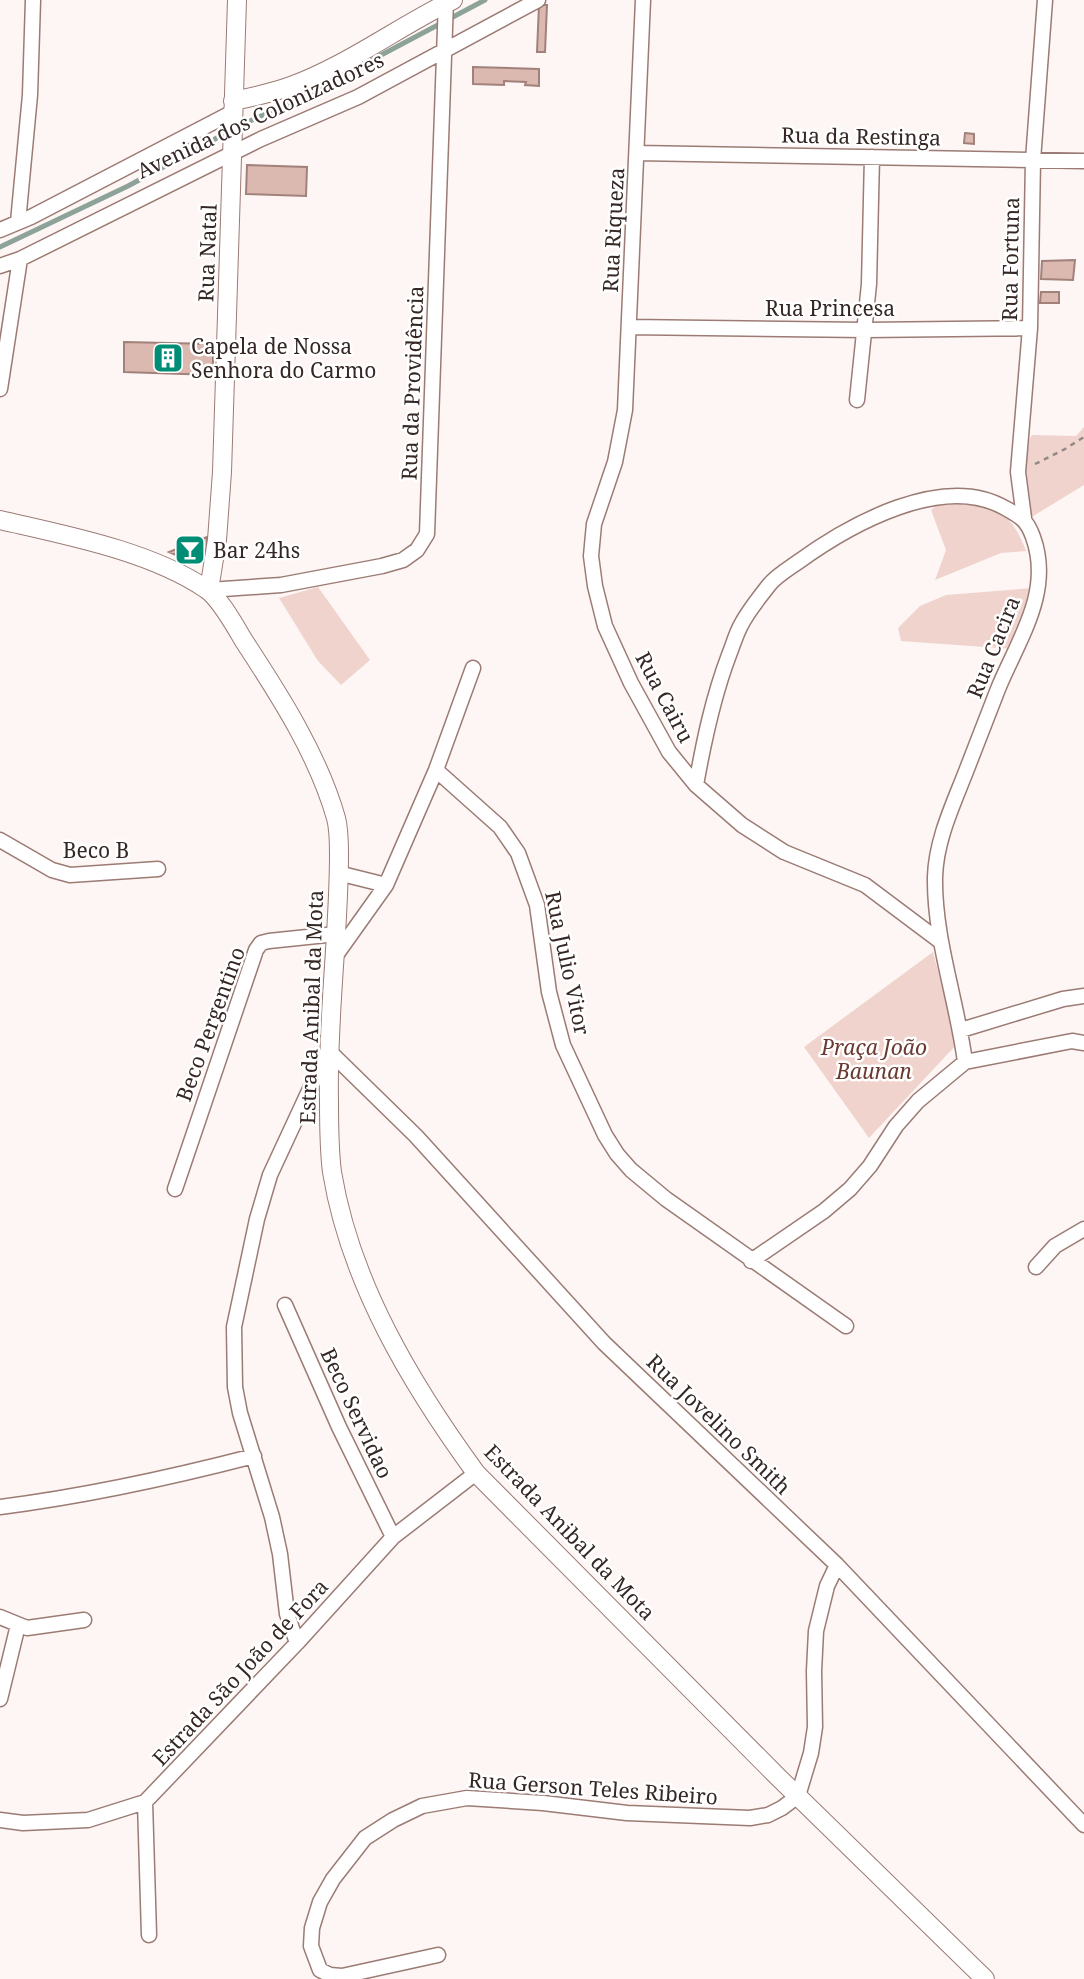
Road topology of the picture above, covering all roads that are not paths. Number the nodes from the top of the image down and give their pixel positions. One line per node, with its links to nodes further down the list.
1 (33, 0): 14 (street)
2 (237, 0): 8 (street, Rua Natal)
3 (538, 0): 7 (street, Avenida dos Colonizadores)
4 (643, 0): 10 (street, Rua Riqueza)
5 (1045, 0): 12 (street, Rua Fortuna)
6 (448, 5): 7 (street, Rua da Providência); 8 (street, Avenida dos Colonizadores)
7 (444, 45): 9 (street, Avenida dos Colonizadores); 26 (street, Rua da Providência)
8 (233, 110): 9 (street, Rua Natal); 14 (street, Avenida dos Colonizadores)
9 (233, 148): 16 (street, Avenida dos Colonizadores); 26 (street, Rua Natal)
10 (637, 153): 11 (street, Rua da Restinga); 18 (street, Rua Riqueza)
11 (872, 157): 12 (street, Rua da Restinga); 20 (street)
12 (1033, 160): 13 (street, Rua da Restinga); 19 (street, Rua Fortuna)
13 (1084, 161)
14 (18, 222): 15 (street, Avenida dos Colonizadores)
15 (0, 230)
16 (20, 259): 17 (street, Avenida dos Colonizadores); 21 (street)
17 (0, 267)
18 (629, 327): 20 (street, Rua Princesa); 23 (street, Rua Riqueza)
19 (1030, 328): 20 (street, Rua Princesa); 24 (street, Rua Fortuna)
20 (866, 330): 22 (street)
21 (0, 389)
22 (857, 400)
23 (615, 462): 29 (street, Rua Cairu)
24 (1024, 519): 29 (street); 35 (street, Rua Cacira)
25 (0, 520): 26 (street, Estrada Anibal da Mota)
26 (209, 590): 32 (street, Estrada Anibal da Mota)
27 (473, 668): 28 (street)
28 (436, 770): 33 (street); 44 (street, Rua Julio Vitor)
29 (696, 785): 35 (street, Rua Cairu)
30 (0, 840): 31 (street, Beco B)
31 (159, 869)
32 (338, 873): 33 (street); 34 (street, Estrada Anibal da Mota)
33 (386, 885): 36 (street)
34 (336, 934): 36 (street, Estrada Anibal da Mota); 42 (street, Beco Pergentino)
35 (941, 942): 38 (street, Rua Cacira)
36 (334, 959): 40 (street, Estrada Anibal da Mota)
37 (1084, 996): 38 (street)
38 (961, 1030): 41 (street, Rua Cacira)
39 (1084, 1043): 41 (street)
40 (328, 1050): 48 (street); 49 (street, Estrada Anibal da Mota); 52 (street, Rua Jovelino Smith)
41 (965, 1062): 44 (street)
42 (175, 1189)
43 (1084, 1228): 45 (street)
44 (751, 1261): 47 (street, Rua Julio Vitor)
45 (1036, 1268)
46 (285, 1305): 51 (street, Beco Servidao)
47 (846, 1326)
48 (254, 1456): 50 (street); 56 (street)
49 (476, 1473): 51 (street, Estrada São João de Fora); 58 (street, Estrada Anibal da Mota)
50 (0, 1507)
51 (393, 1537): 56 (street, Estrada São João de Fora)
52 (837, 1565): 58 (street); 61 (street, Rua Jovelino Smith)
53 (0, 1617): 55 (street)
54 (84, 1620): 55 (street)
55 (18, 1625): 57 (street)
56 (297, 1643): 59 (street, Estrada São João de Fora)
57 (0, 1699)
58 (798, 1796): 63 (street, Rua Gerson Teles Ribeiro); 64 (street, Estrada Anibal da Mota)
59 (145, 1802): 60 (street, Estrada São João de Fora); 62 (street)
60 (0, 1820)
61 (1084, 1825)
62 (149, 1935)
63 (438, 1955)
64 (985, 1979)

